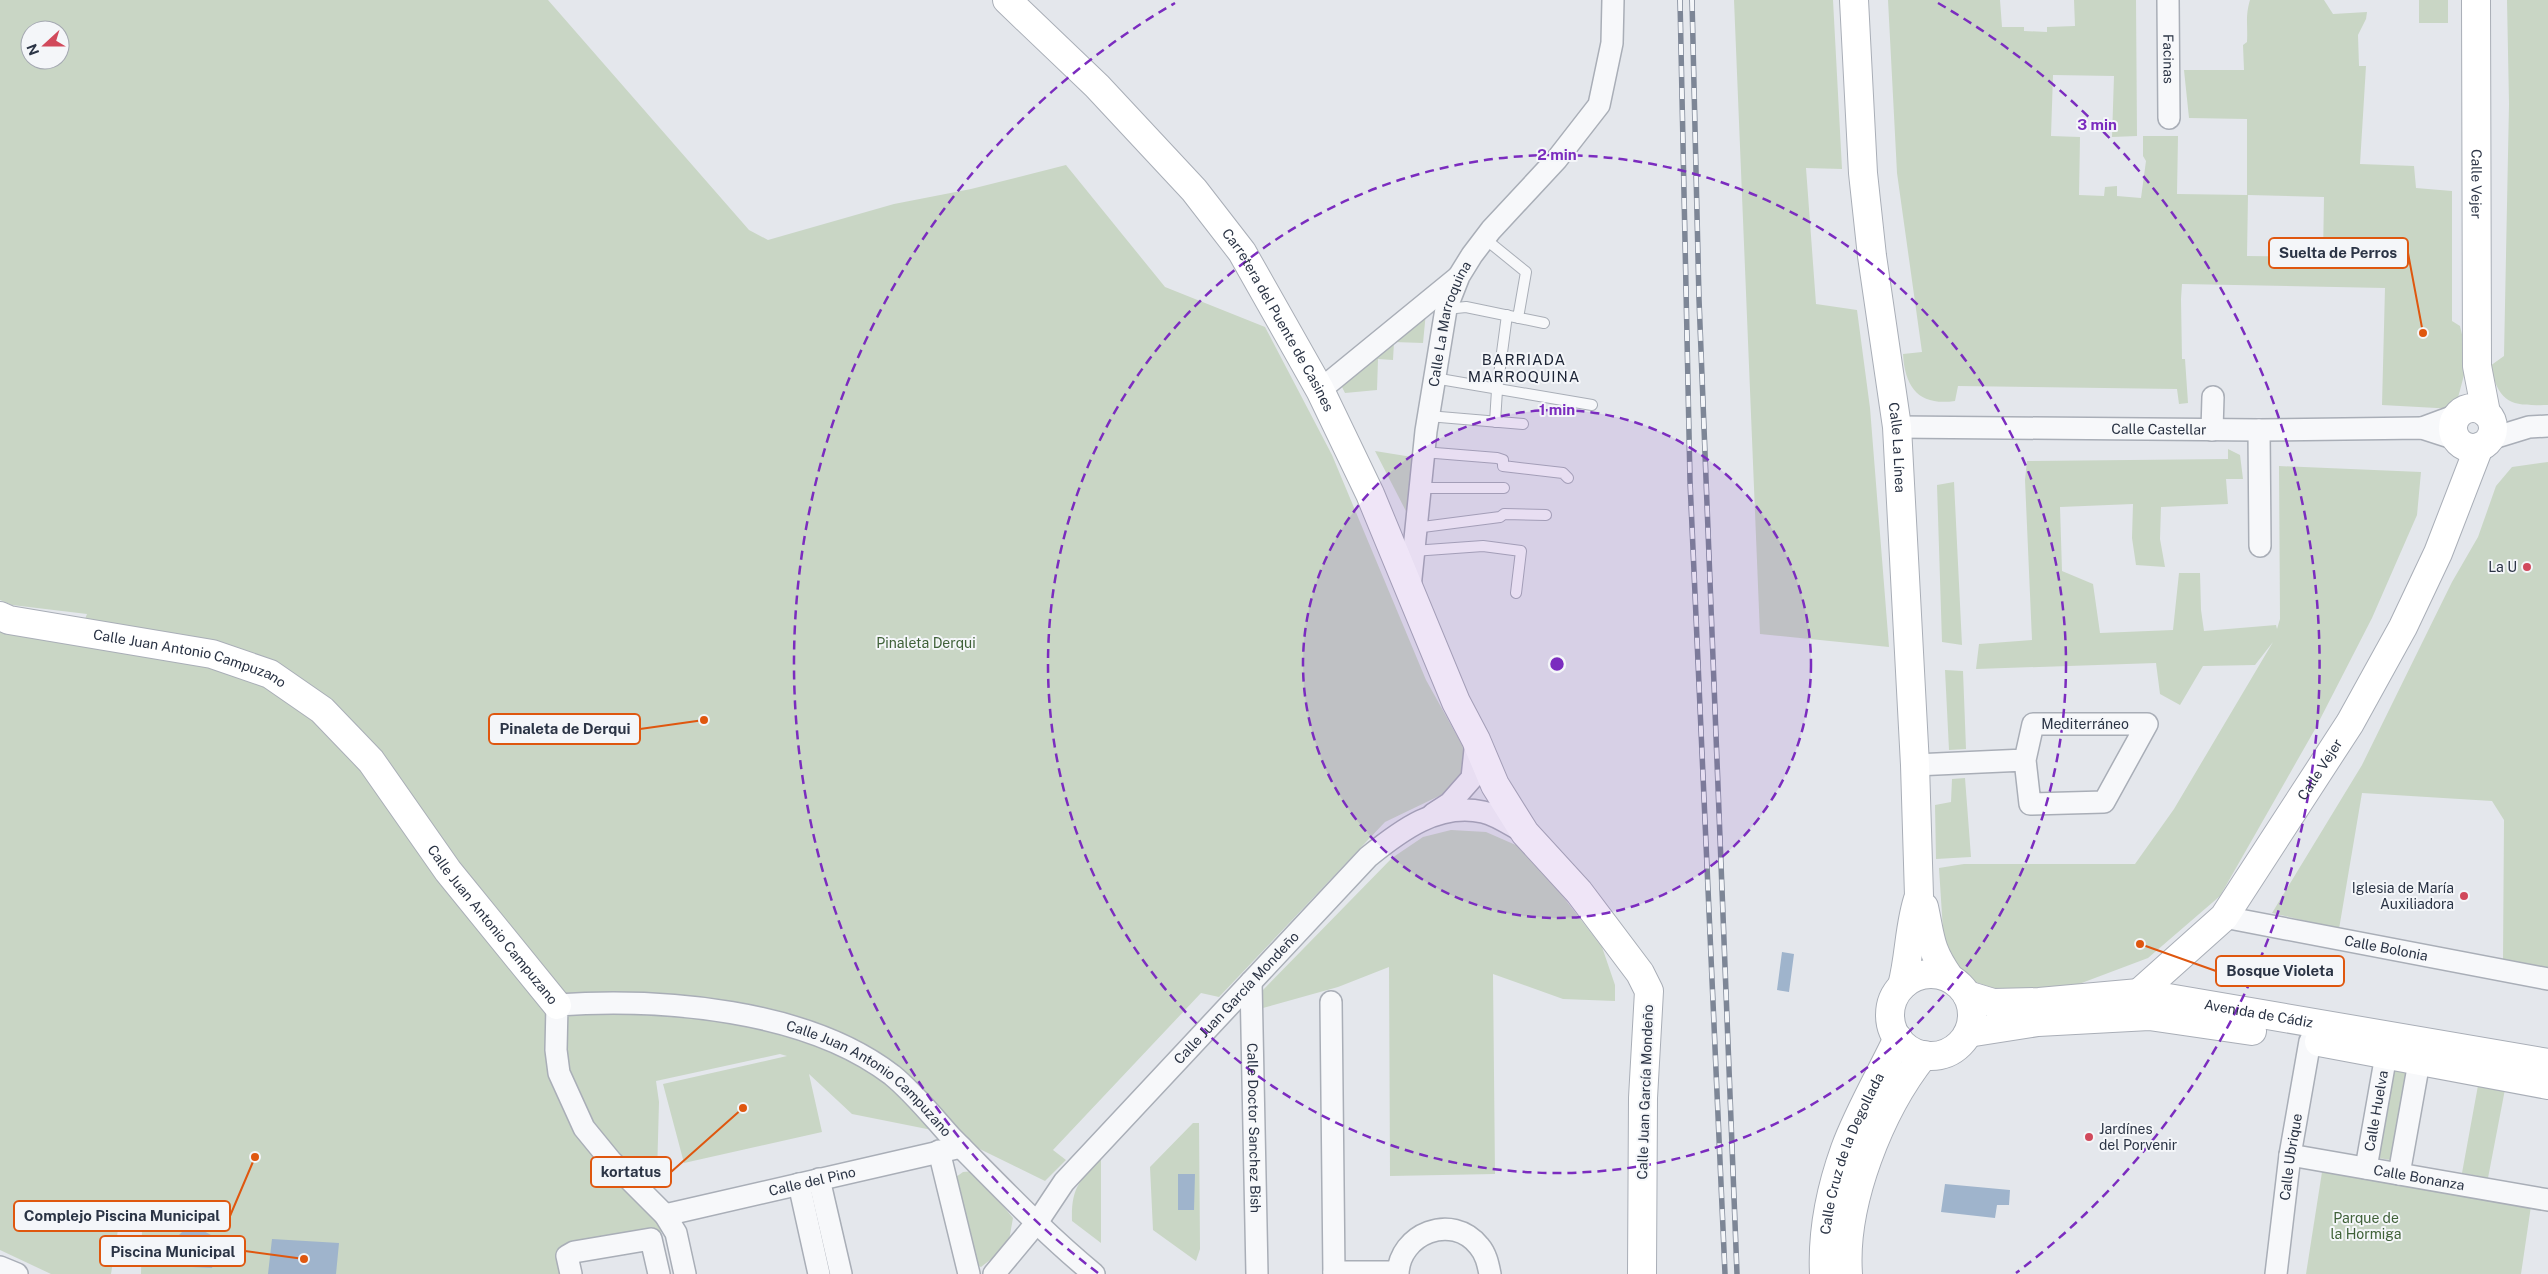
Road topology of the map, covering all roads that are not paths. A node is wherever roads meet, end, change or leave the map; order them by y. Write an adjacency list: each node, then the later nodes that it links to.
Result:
1 (1007, 0): 13 (street, Carretera del Puente de Casines)
2 (1613, 0): 7 (street, Calle La Marroquina)
3 (1854, 0): 20 (street, Calle La Línea)
4 (2168, 0): 6 (street, Facinas)
5 (2476, 0): 22 (street, Calle Vejer)
6 (2169, 118)
7 (1484, 238): 8 (street, Calle La Marroquina); 10 (lane)
8 (1459, 276): 9 (street, Calle La Marroquina); 13 (street)
9 (1446, 310): 10 (lane); 12 (street, Calle La Marroquina)
10 (1513, 316): 11 (lane); 14 (lane)
11 (1544, 323)
12 (1434, 378): 14 (lane); 17 (street, Calle La Marroquina)
13 (1320, 390): 33 (street, Carretera del Puente de Casines)
14 (1497, 390): 16 (lane); 18 (lane)
15 (2213, 396): 23 (street)
16 (1592, 405)
17 (1428, 416): 18 (lane); 25 (street, Calle La Marroquina)
18 (1495, 422): 19 (lane)
19 (1523, 424)
20 (1897, 427): 23 (street, Calle Castellar); 39 (street, Calle La Línea)
21 (2538, 427): 22 (street, Calle Castellar)
22 (2473, 428): 24 (street, Calle Castellar); 46 (street, Calle Vejer)
23 (2212, 430): 24 (street, Calle Castellar)
24 (2259, 430): 31 (street)
25 (1424, 452): 26 (lane); 27 (street, Calle La Marroquina)
26 (1568, 478)
27 (1420, 488): 28 (lane); 30 (street, Calle La Marroquina)
28 (1504, 488)
29 (1546, 515): 30 (lane)
30 (1415, 528): 32 (street, Calle La Marroquina)
31 (2260, 546)
32 (1413, 551): 33 (street, Calle La Marroquina); 34 (lane)
33 (1409, 592): 36 (street, Carretera del Puente de Casines)
34 (1516, 593)
35 (0, 616): 52 (street, Calle Juan Antonio Campuzano)
36 (1456, 702): 37 (street, Calle Juan García Mondeño)
37 (1476, 740): 40 (street, Calle Juan García Mondeño); 41 (street)
38 (2025, 760): 38 (street, Mediterráneo); 39 (street)
39 (1915, 765): 45 (street, Calle La Línea)
40 (1495, 785): 41 (street); 42 (street); 44 (street, Calle Juan García Mondeño)
41 (1463, 789): 43 (street)
42 (1484, 812): 43 (street, Calle Juan García Mondeño); 44 (street, Calle Juan García Mondeño)
43 (1431, 815): 48 (street, Calle Juan García Mondeño)
44 (1525, 833): 86 (street, Calle Juan García Mondeño)
45 (1919, 896): 49 (street, Calle La Línea); 50 (street, Calle La Línea)
46 (2224, 917): 47 (street, Calle Bolonia); 53 (street, Calle Vejer)
47 (2548, 979)
48 (1251, 982): 70 (street, Calle Juan García Mondeño); 84 (street, Calle Doctor Sanchez Bish)
49 (1902, 986): 50 (street); 55 (street)
50 (1958, 986): 53 (street, Avenida de Cádiz); 54 (street)
51 (1331, 1002): 73 (street)
52 (557, 1005): 62 (street, Calle Juan Antonio Campuzano); 69 (street)
53 (2144, 1005): 54 (street, Avenida de Cádiz); 56 (street, Avenida de Cádiz); 60 (street, Avenida de Cádiz)
54 (1968, 1033): 57 (street)
55 (1898, 1038): 57 (street); 87 (street, Calle Cruz de la Degollada)
56 (2310, 1041): 58 (street, Avenida de Cádiz); 64 (street, Calle Ubrique)
57 (1924, 1055): 88 (street, Calle Cruz de la Degollada)
58 (2386, 1055): 59 (street, Avenida de Cádiz); 65 (street, Calle Huelva)
59 (2419, 1062): 61 (street, Avenida de Cádiz); 66 (street)
60 (2548, 1063)
61 (2548, 1085)
62 (961, 1146): 63 (street, Calle del Pino); 70 (street, Calle Juan Antonio Campuzano)
63 (940, 1152): 67 (street, Calle del Pino); 81 (street)
64 (2290, 1155): 65 (street, Calle Bonanza); 89 (street, Calle Ubrique)
65 (2366, 1168): 66 (street, Calle Bonanza)
66 (2399, 1174): 68 (street, Calle Bonanza)
67 (809, 1181): 69 (street, Calle del Pino); 79 (street); 80 (street)
68 (2548, 1200)
69 (665, 1215): 78 (street)
70 (1038, 1221): 72 (street, Calle Juan Antonio Campuzano); 82 (street, Calle Juan García Mondeño)
71 (0, 1266): 75 (street)
72 (1079, 1267): 83 (street, Calle Juan Antonio Campuzano)
73 (1334, 1273): 74 (street)
74 (1398, 1273): 85 (street)
75 (17, 1274)
76 (571, 1274): 77 (street)
77 (659, 1274)
78 (685, 1274)
79 (819, 1274)
80 (841, 1274)
81 (969, 1274)
82 (994, 1274)
83 (1094, 1274)
84 (1257, 1274)
85 (1490, 1274)
86 (1642, 1274)
87 (1824, 1274)
88 (1848, 1274)
89 (2276, 1274)

